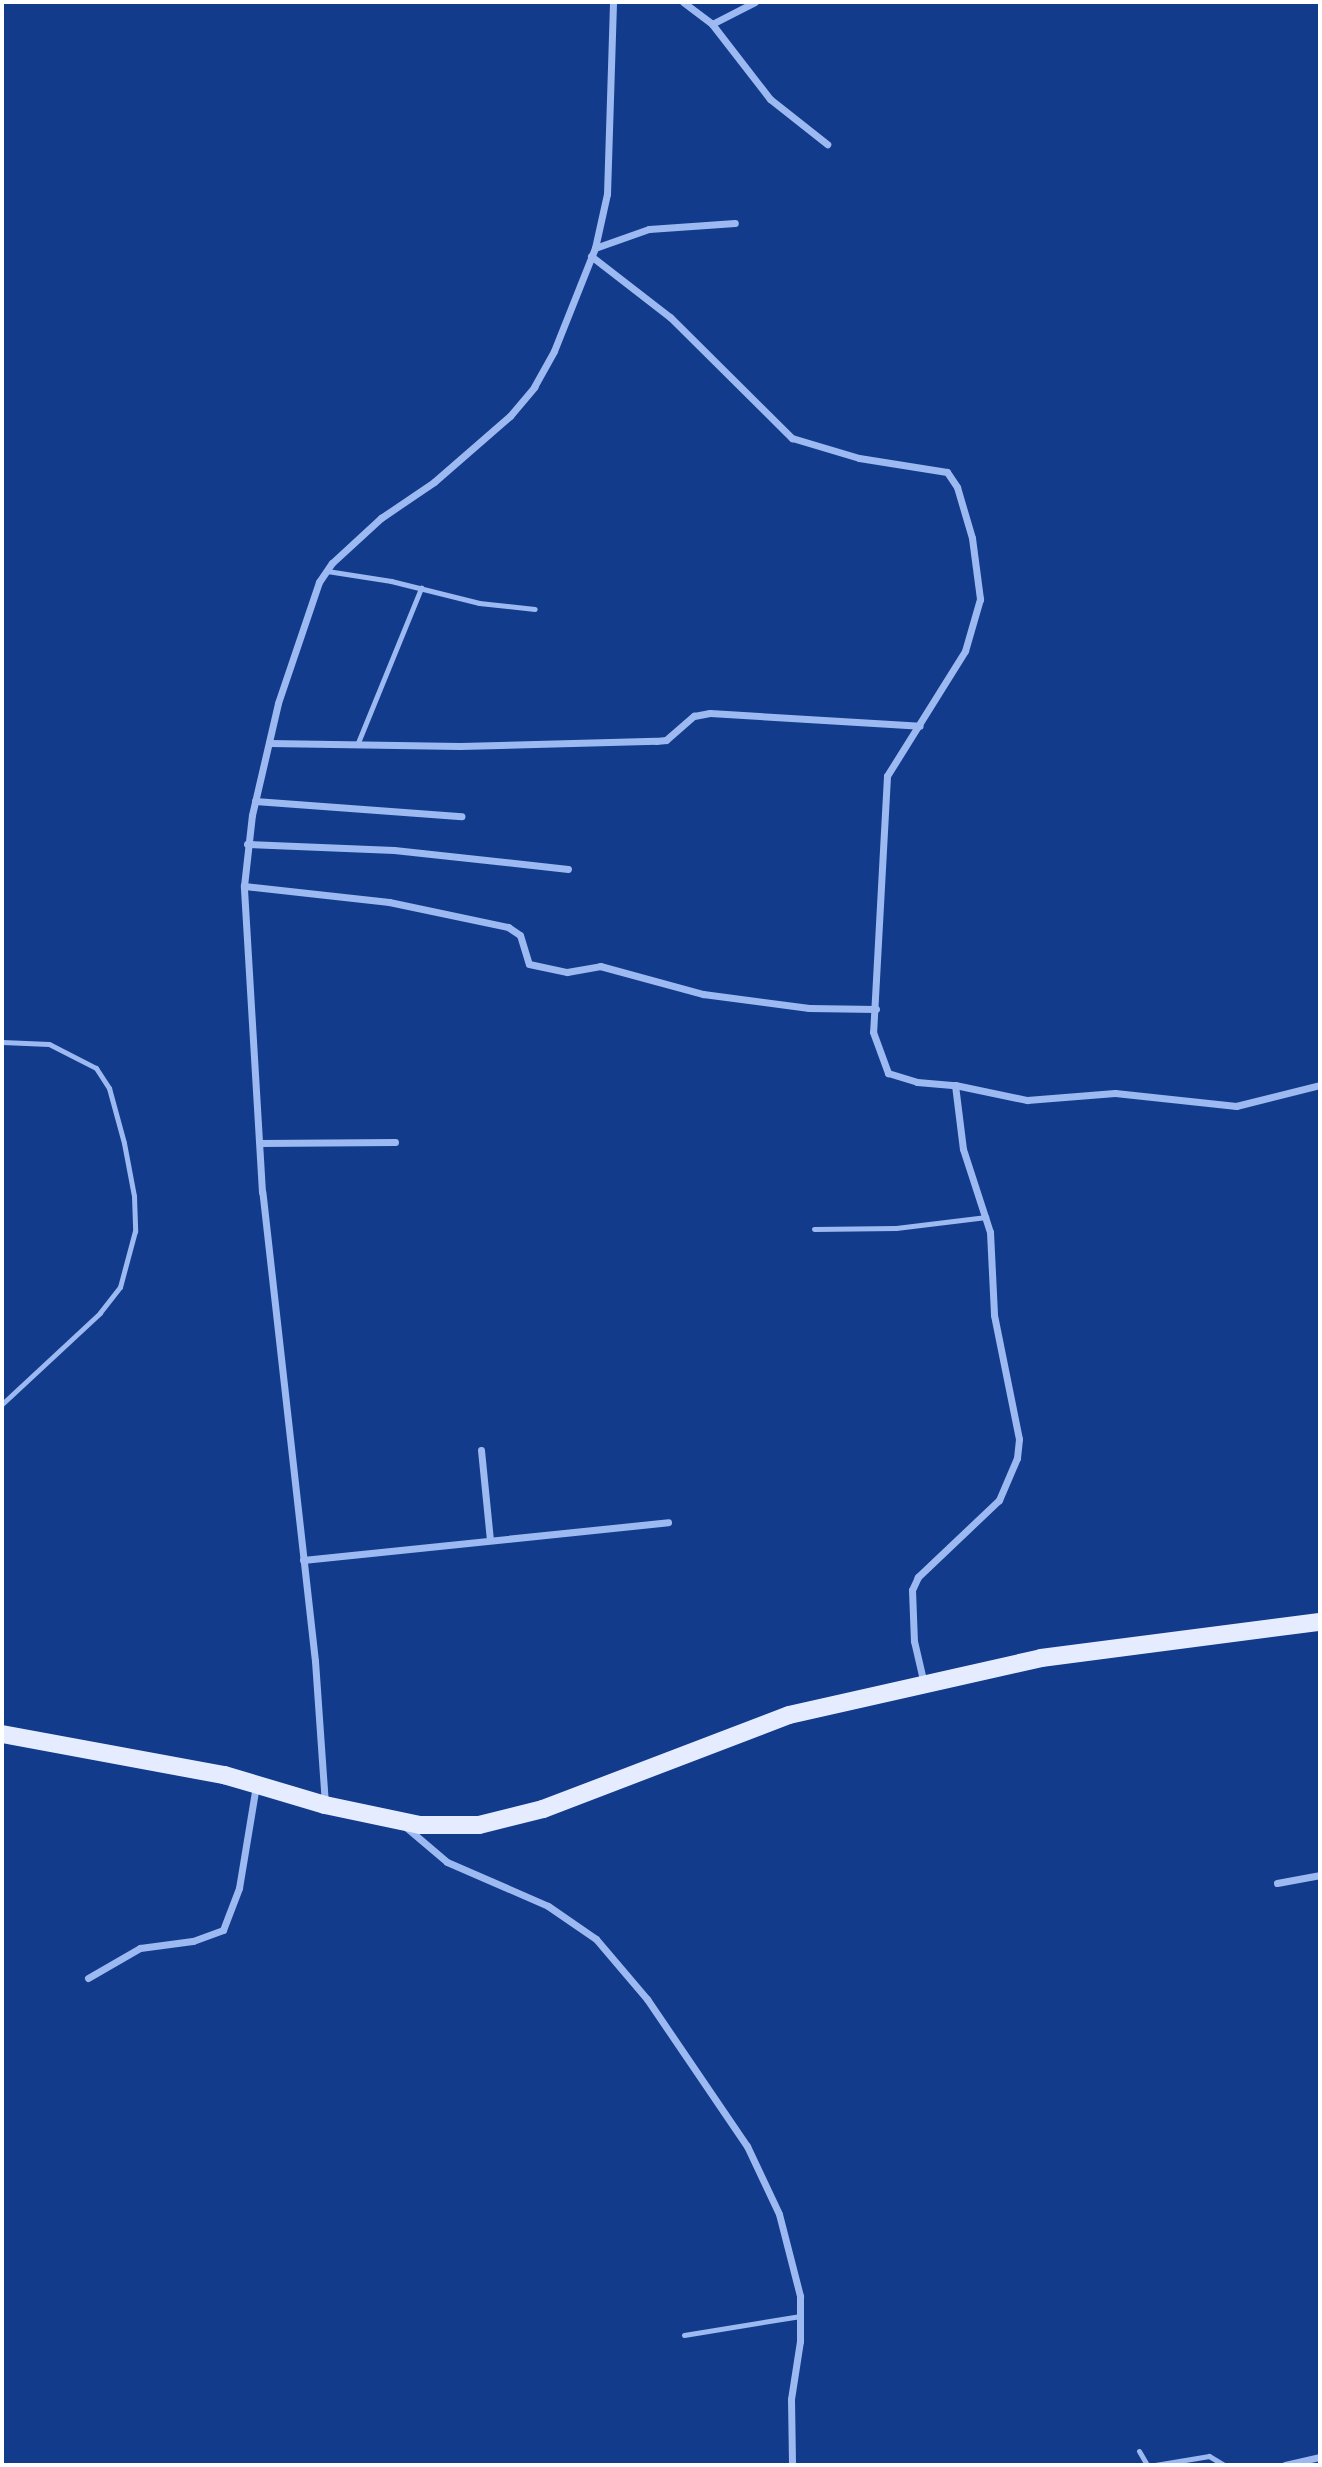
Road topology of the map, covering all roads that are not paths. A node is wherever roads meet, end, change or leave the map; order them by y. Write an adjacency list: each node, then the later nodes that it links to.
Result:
1 (613, 2): 7 (street)
2 (683, 2): 4 (street)
3 (755, 2): 4 (street)
4 (712, 24): 5 (street)
5 (827, 144)
6 (735, 223): 7 (street)
7 (595, 248): 8 (street)
8 (591, 256): 9 (street); 12 (street)
9 (327, 571): 10 (lane); 13 (street)
10 (421, 588): 11 (lane); 14 (lane)
11 (535, 609)
12 (920, 726): 14 (street); 20 (street)
13 (269, 743): 14 (street); 15 (street)
14 (357, 745)
15 (255, 800): 16 (street); 17 (street)
16 (461, 816)
17 (247, 844): 18 (street); 19 (street)
18 (568, 869)
19 (244, 886): 20 (street); 25 (street)
20 (876, 1009): 23 (street)
21 (2, 1042): 28 (lane)
22 (1320, 1084): 23 (street)
23 (955, 1085): 26 (street)
24 (395, 1142): 25 (street)
25 (260, 1143): 32 (street)
26 (987, 1217): 27 (lane); 34 (street)
27 (814, 1229)
28 (2, 1404)
29 (481, 1450): 31 (street)
30 (668, 1522): 31 (street)
31 (490, 1540): 32 (street)
32 (303, 1560): 37 (street)
33 (1320, 1622): 34 (main road)
34 (924, 1684): 38 (main road)
35 (2, 1734): 36 (main road)
36 (256, 1784): 37 (main road); 41 (street)
37 (325, 1805): 38 (main road)
38 (401, 1821): 42 (street)
39 (1320, 1875): 40 (street)
40 (1277, 1883)
41 (88, 1978)
42 (800, 2316): 43 (lane); 46 (street)
43 (684, 2335)
44 (1139, 2451): 47 (lane)
45 (1320, 2457): 50 (street)
46 (792, 2465)
47 (1147, 2465)
48 (1155, 2465): 49 (lane)
49 (1224, 2465)
50 (1285, 2465)

